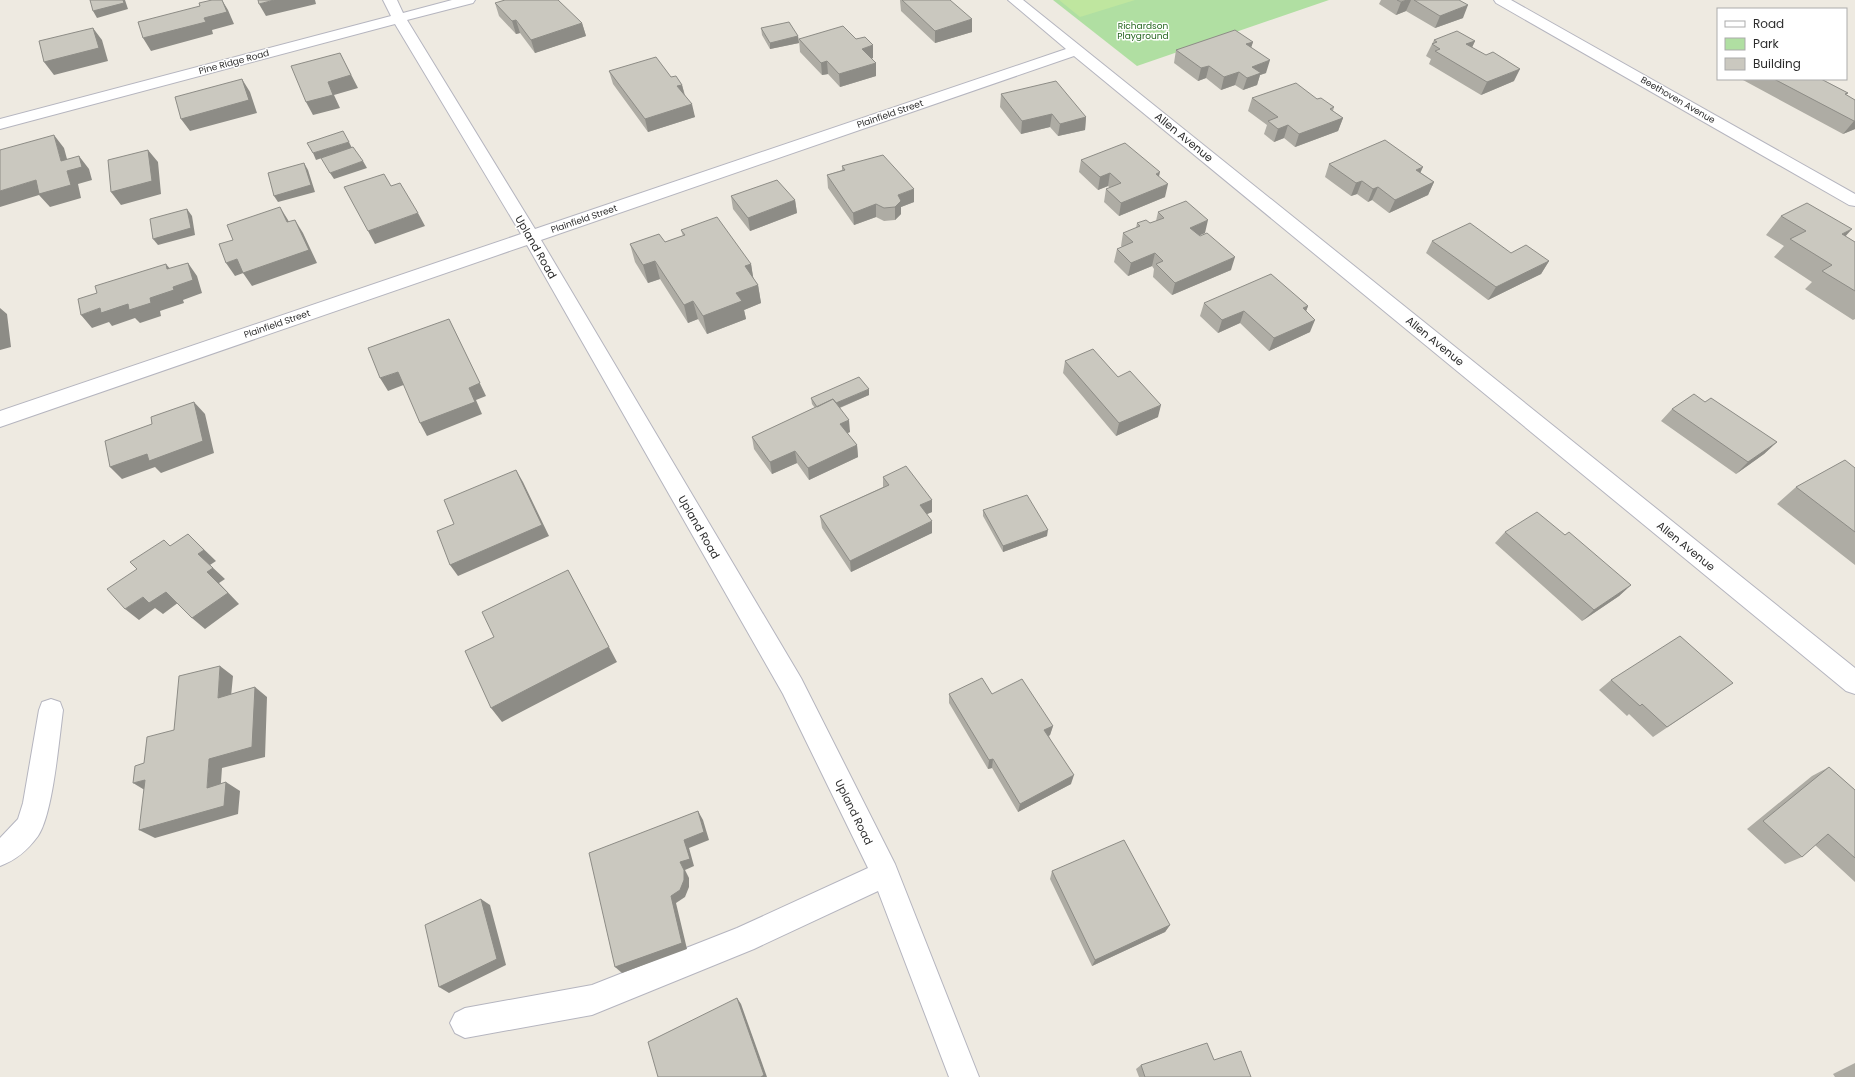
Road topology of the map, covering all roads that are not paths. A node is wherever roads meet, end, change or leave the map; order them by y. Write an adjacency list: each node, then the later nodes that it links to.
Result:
1 (468, 0): 4 (street, Pine Ridge Road)
2 (1015, 0): 5 (street, Allen Avenue)
3 (1501, 0): 7 (street, Beethoven Avenue)
4 (395, 9): 6 (street, Pine Ridge Road); 8 (street, Upland Road)
5 (1076, 50): 8 (street, Plainfield Street); 10 (street, Allen Avenue)
6 (0, 124)
7 (1855, 201)
8 (531, 237): 9 (street, Plainfield Street); 13 (street, Upland Road)
9 (0, 419)
10 (1855, 683)
11 (51, 710): 12 (street)
12 (0, 853)
13 (885, 874): 14 (street); 15 (street, Upland Road)
14 (465, 1023)
15 (964, 1077)

